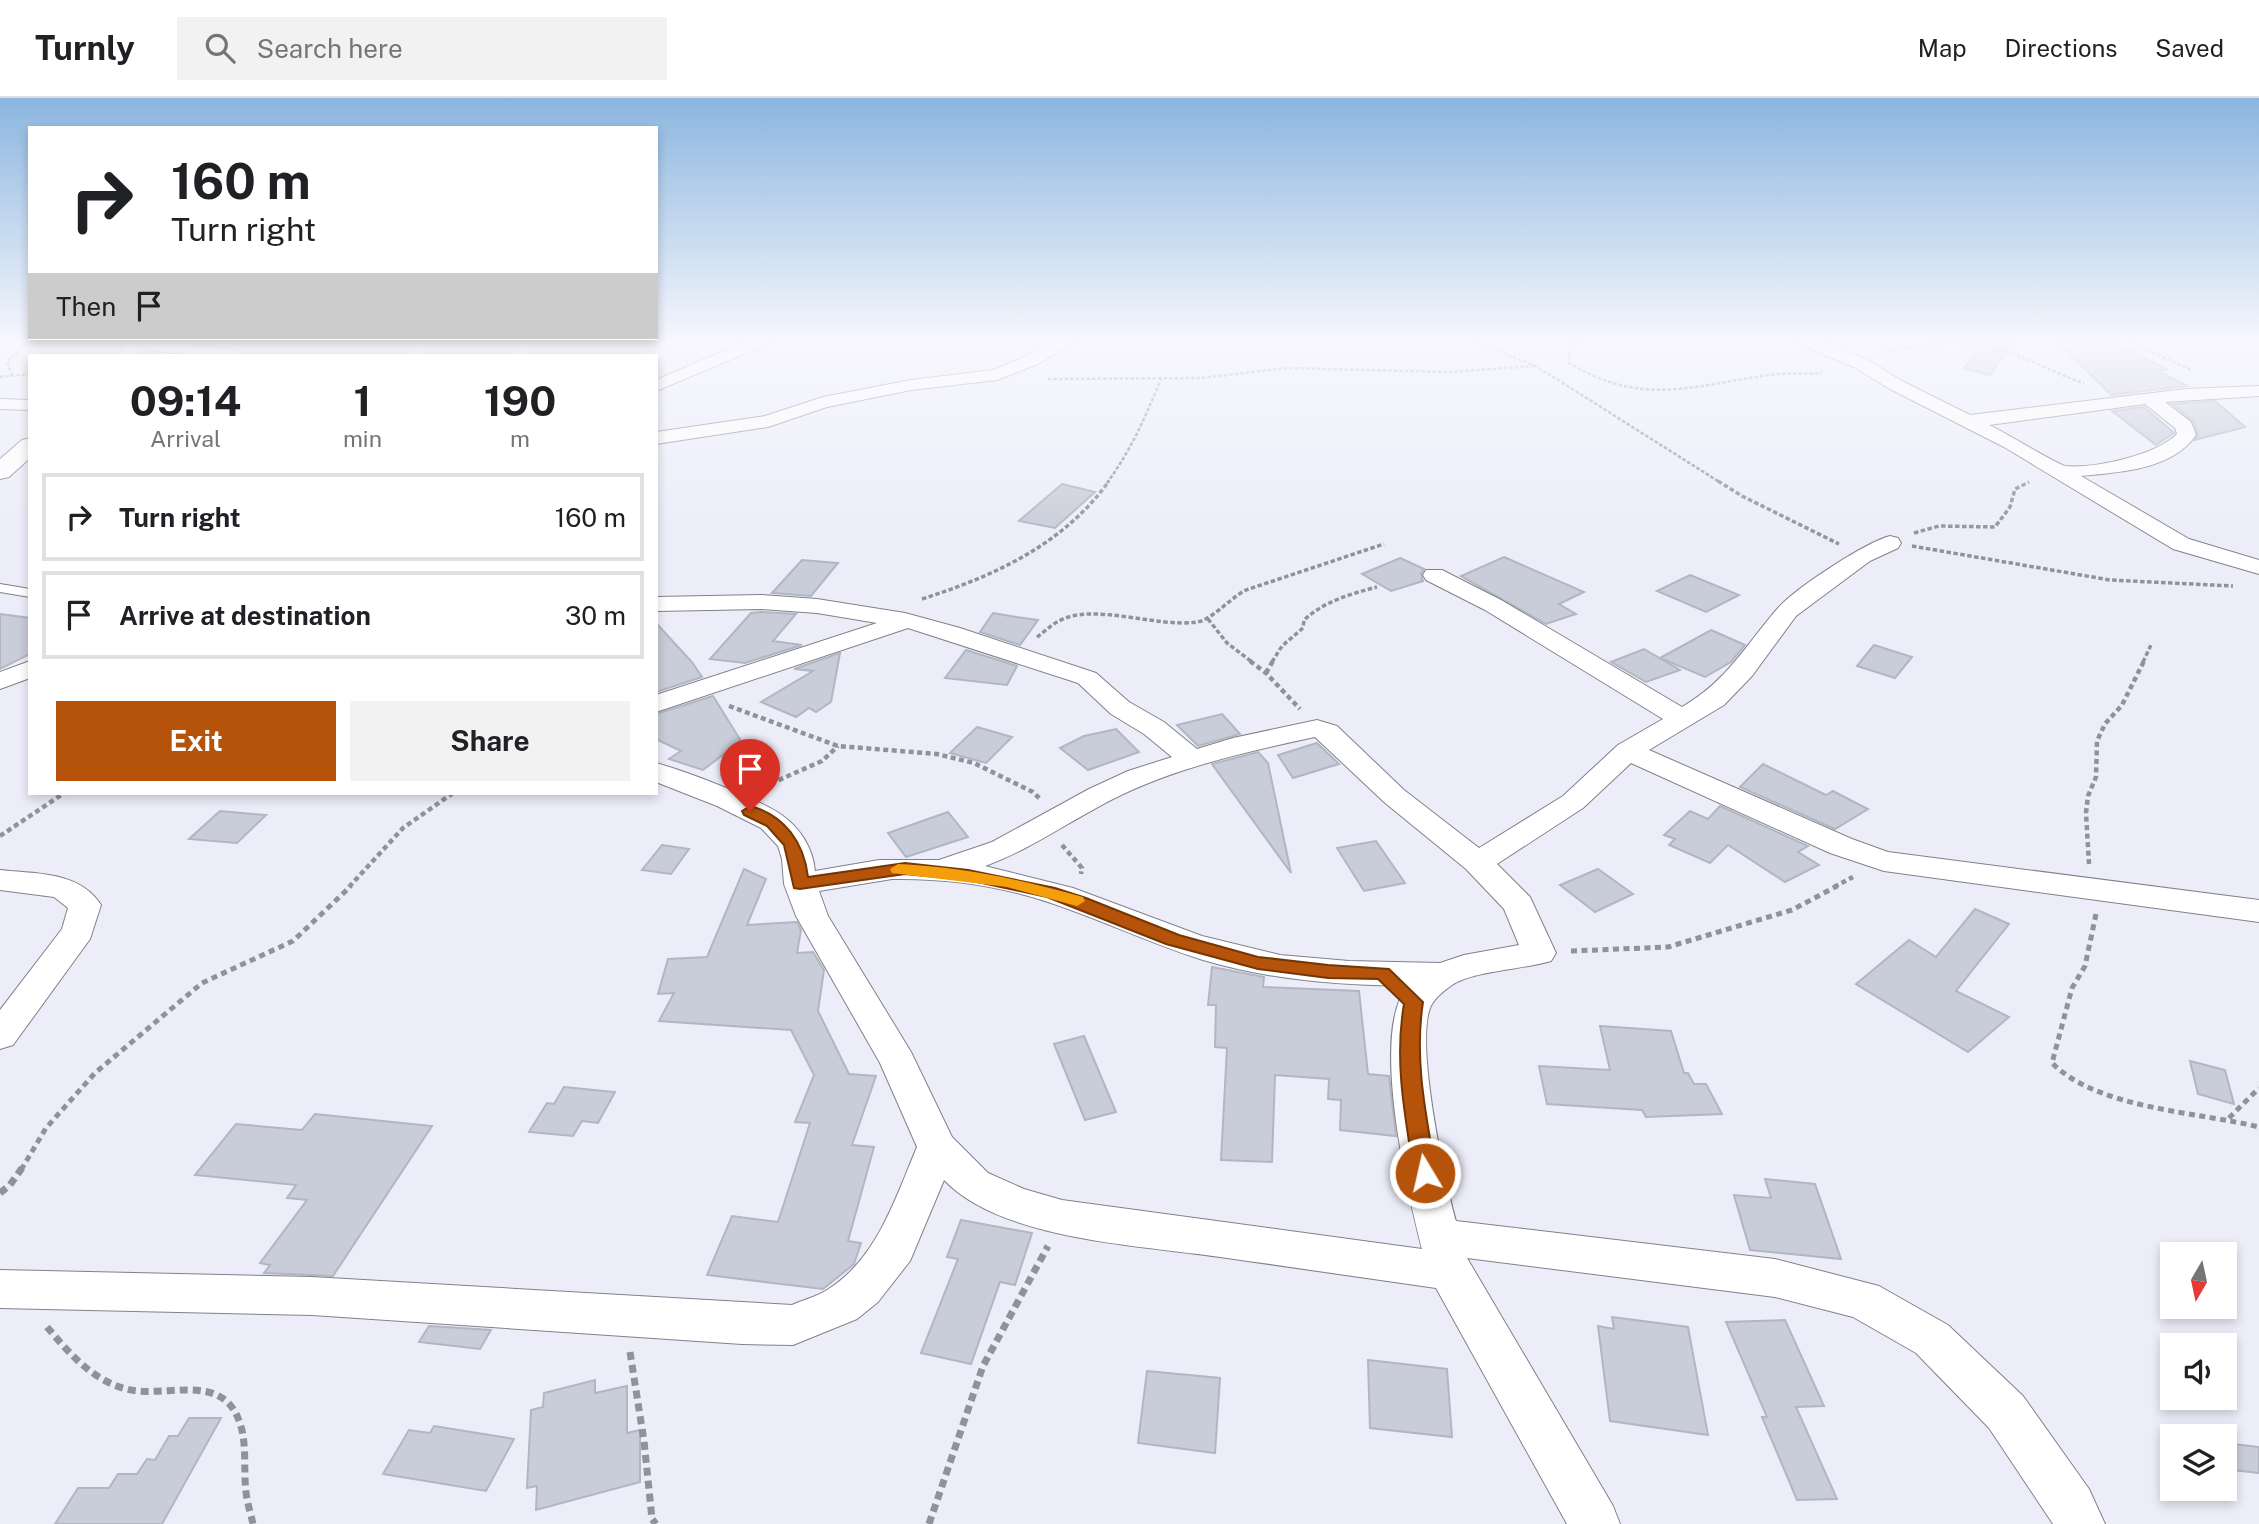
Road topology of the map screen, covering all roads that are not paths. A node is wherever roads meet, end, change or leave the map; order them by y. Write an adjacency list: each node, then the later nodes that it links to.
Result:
1 (813, 406): 6 (street)
2 (1938, 406): 5 (street)
3 (2104, 406): 5 (street)
4 (2158, 406): 9 (street)
5 (1969, 421): 9 (street)
6 (658, 439)
7 (28, 447): 8 (street)
8 (0, 472)
9 (2061, 472): 11 (street)
10 (1890, 542): 20 (street)
11 (2259, 567)
12 (1434, 575): 20 (street)
13 (0, 589): 14 (lane)
14 (28, 593)
15 (658, 604): 16 (street)
16 (905, 621): 19 (street); 22 (street)
17 (28, 670): 18 (street)
18 (0, 681)
19 (658, 703)
20 (1682, 719): 21 (street)
21 (1629, 751): 24 (street); 28 (street)
22 (1192, 759): 24 (street); 25 (street)
23 (658, 773): 27 (street)
24 (1477, 862): 29 (street)
25 (940, 871): 27 (street); 29 (street)
26 (0, 880): 30 (street)
27 (800, 884): 31 (street)
28 (2259, 911)
29 (1428, 989): 32 (street)
30 (0, 1036)
31 (937, 1147): 32 (street); 33 (street)
32 (1444, 1254): 34 (street); 35 (street)
33 (8, 1289)
34 (1595, 1524)
35 (2080, 1524)

